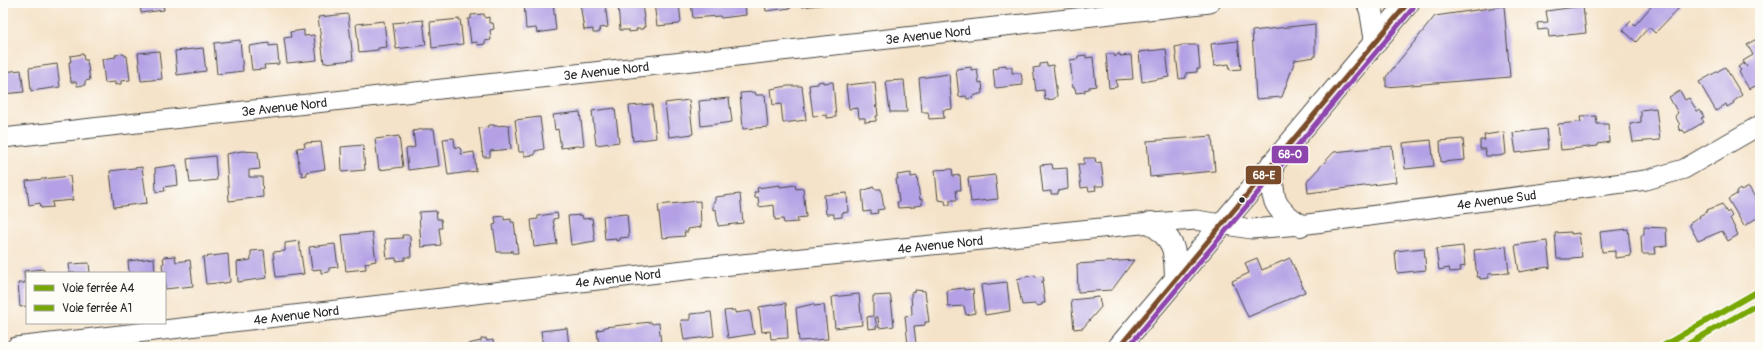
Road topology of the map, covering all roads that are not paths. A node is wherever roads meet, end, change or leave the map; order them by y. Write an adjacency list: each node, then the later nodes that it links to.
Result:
1 (1210, 3): 6 (street, 3e Avenue Nord)
2 (1368, 3): 4 (main road)
3 (1408, 3): 4 (main road)
4 (1376, 42): 7 (main road)
5 (1760, 125): 10 (street, 4e Avenue Sud)
6 (3, 138)
7 (1272, 164): 9 (main road); 10 (main road)
8 (1151, 223): 9 (street, 4e Avenue Nord); 11 (main road); 12 (street, 4e Avenue Nord)
9 (1221, 224): 10 (street, 4e Avenue Sud); 11 (main road)
10 (1300, 226)
11 (1176, 278): 13 (main road)
12 (16, 347)
13 (1119, 347)

